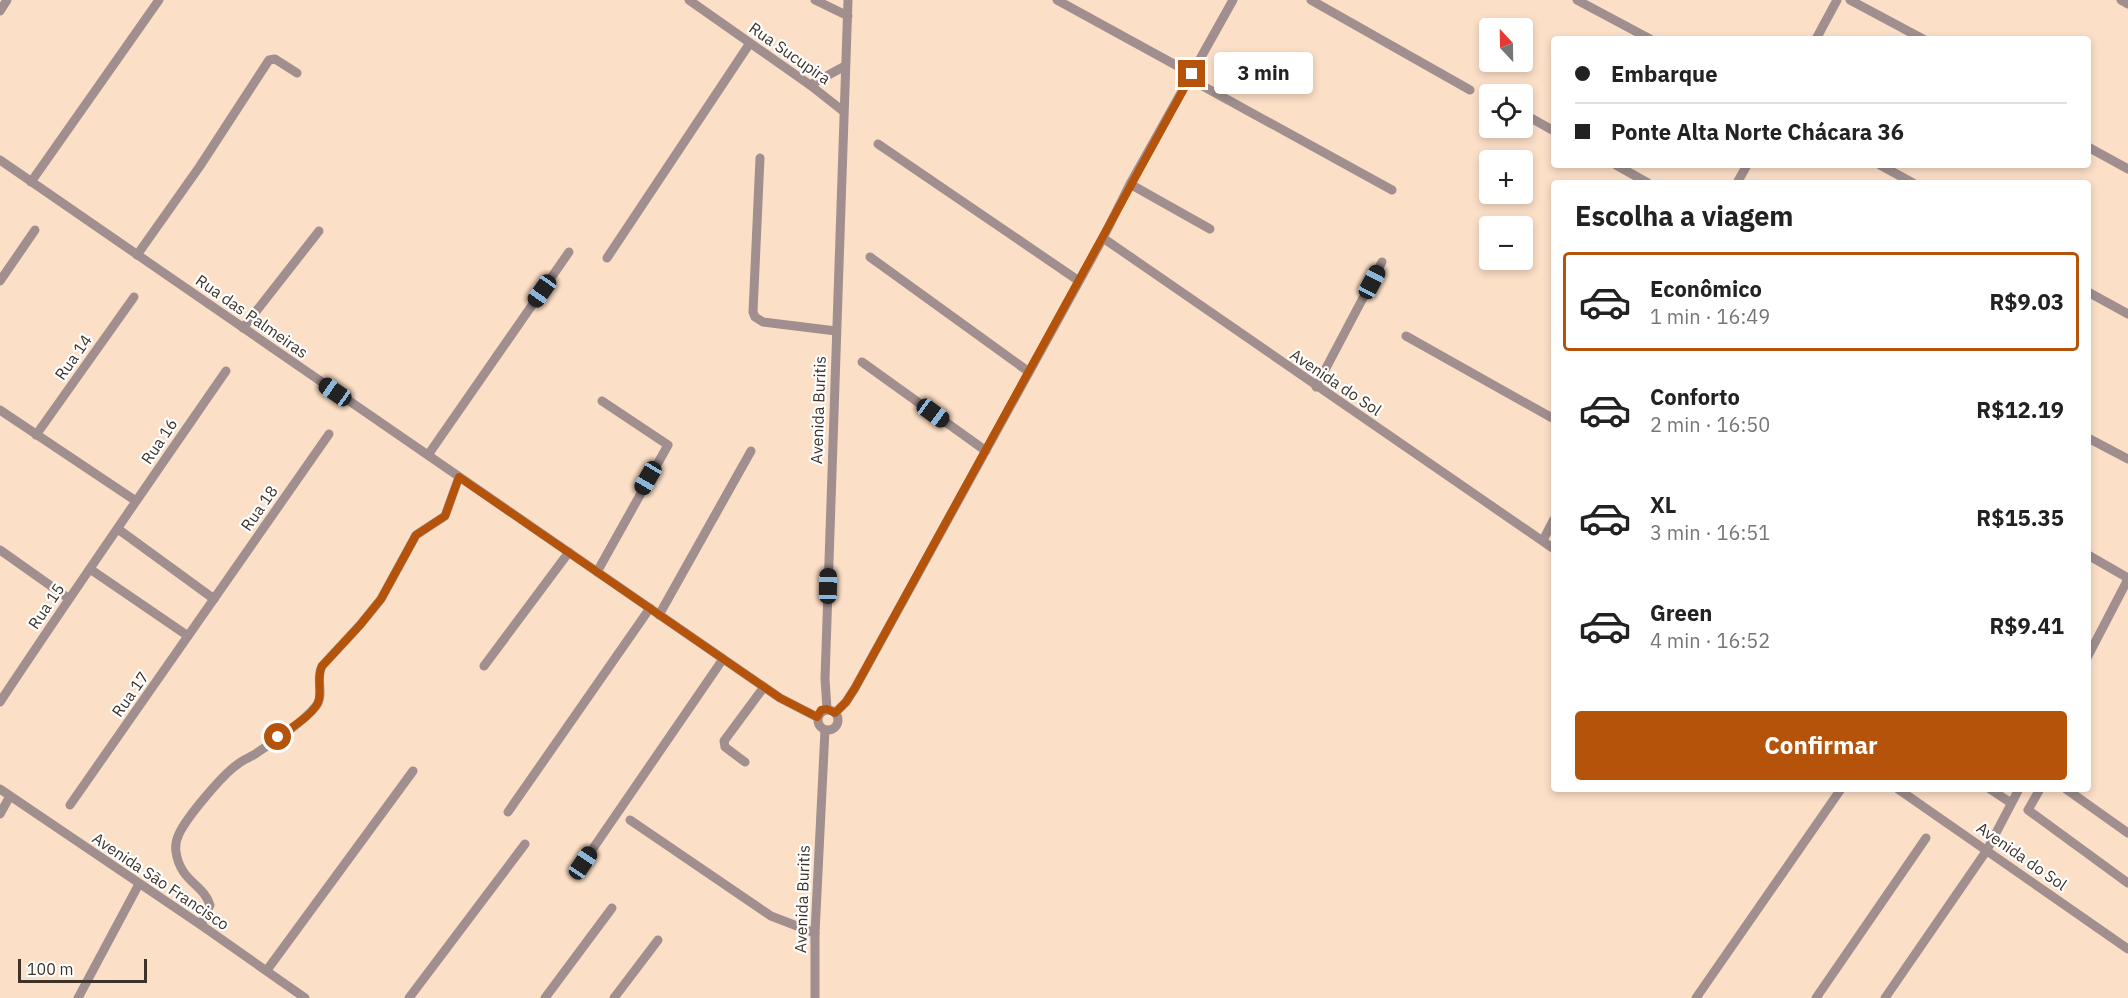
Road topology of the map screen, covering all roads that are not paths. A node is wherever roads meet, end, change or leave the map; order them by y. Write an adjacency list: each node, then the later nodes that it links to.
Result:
1 (7, 0): 14 (street)
2 (159, 0): 37 (street)
3 (689, 0): 19 (street, Rua Sucupira)
4 (815, 0): 15 (street)
5 (848, 0): 15 (street, Avenida Buritis)
6 (1057, 0): 22 (street)
7 (1233, 0): 22 (street)
8 (1311, 0): 24 (street)
9 (1577, 0): 16 (street)
10 (1837, 0): 17 (street)
11 (1850, 0): 18 (street)
12 (2121, 0): 13 (street)
13 (2128, 4)
14 (0, 11)
15 (848, 16): 20 (street, Avenida Buritis)
16 (1644, 36)
17 (1818, 36)
18 (1917, 36)
19 (750, 43): 23 (street, Rua Sucupira); 47 (street)
20 (846, 66): 23 (street); 25 (street, Avenida Buritis)
21 (297, 73): 45 (street)
22 (1191, 76): 38 (street); 39 (street)
23 (810, 85): 25 (street, Rua Sucupira)
24 (1470, 90)
25 (843, 111): 55 (street, Avenida Buritis)
26 (1533, 120): 27 (street)
27 (1551, 129)
28 (878, 144): 50 (street)
29 (2091, 149): 34 (street)
30 (760, 158): 55 (street)
31 (0, 160): 37 (street, Rua das Palmeiras)
32 (1621, 168): 35 (street)
33 (1886, 168): 36 (street)
34 (2128, 169)
35 (1643, 180)
36 (1908, 180)
37 (31, 182): 45 (street, Rua das Palmeiras)
38 (1130, 184): 40 (street); 43 (street)
39 (1392, 190)
40 (1210, 229)
41 (35, 230): 49 (street)
42 (319, 231): 54 (street)
43 (1103, 238): 50 (street); 60 (street, Avenida do Sol)
44 (569, 252): 69 (street)
45 (137, 255): 54 (street, Rua das Palmeiras)
46 (870, 257): 59 (street)
47 (607, 258)
48 (1382, 262): 60 (street)
49 (0, 281)
50 (1079, 282): 59 (street)
51 (2091, 294): 53 (street)
52 (134, 297): 65 (street, Rua 14)
53 (2128, 314)
54 (243, 328): 69 (street, Rua das Palmeiras)
55 (836, 331): 93 (street, Avenida Buritis)
56 (1406, 336): 63 (street)
57 (862, 362): 68 (street)
58 (226, 371): 72 (street, Rua 16)
59 (1029, 372): 68 (street)
60 (1316, 387): 75 (street, Avenida do Sol)
61 (602, 401): 81 (street)
62 (0, 410): 65 (street)
63 (1551, 416)
64 (329, 434): 84 (street, Rua 18)
65 (36, 435): 72 (street)
66 (2091, 440): 70 (street)
67 (751, 451): 86 (street)
68 (986, 451): 93 (street)
69 (428, 455): 71 (street, Rua das Palmeiras)
70 (2128, 459)
71 (459, 477): 78 (street, Rua das Palmeiras); 119 (street)
72 (136, 501): 74 (street, Rua 16)
73 (1551, 524): 75 (street)
74 (118, 529): 80 (street, Rua 15); 84 (street)
75 (1542, 540): 76 (street, Avenida do Sol)
76 (1551, 547)
77 (0, 550): 83 (street)
78 (569, 552): 81 (street, Rua das Palmeiras); 90 (street)
79 (2091, 557): 82 (street)
80 (90, 569): 83 (street, Rua 15); 87 (street)
81 (597, 572): 85 (street, Rua das Palmeiras)
82 (2128, 579): 88 (street)
83 (69, 598): 92 (street, Rua 15)
84 (214, 599): 87 (street, Rua 17)
85 (650, 608): 86 (street, Rua das Palmeiras); 108 (street)
86 (659, 615): 89 (street, Rua das Palmeiras)
87 (188, 636): 107 (street, Rua 17)
88 (2091, 650)
89 (723, 659): 91 (street, Rua das Palmeiras); 115 (street)
90 (484, 666)
91 (764, 687): 94 (street, Rua das Palmeiras); 96 (street)
92 (0, 702)
93 (831, 711): 94 (street); 95 (street)
94 (817, 717): 95 (street)
95 (825, 730): 120 (street, Avenida Buritis)
96 (745, 762)
97 (413, 771): 123 (street)
98 (0, 789): 105 (street, Avenida São Francisco)
99 (1839, 792): 130 (street)
100 (1902, 792): 114 (street, Avenida do Sol)
101 (1994, 792): 106 (street)
102 (2017, 792): 106 (street)
103 (2035, 792): 116 (street)
104 (2070, 792): 111 (street)
105 (10, 796): 109 (street); 117 (street, Avenida São Francisco)
106 (2011, 803): 114 (street)
107 (70, 805)
108 (508, 812)
109 (0, 814)
110 (630, 820): 120 (street)
111 (2128, 833)
112 (1926, 838): 131 (street)
113 (525, 844): 126 (street)
114 (1987, 850): 122 (street, Avenida do Sol); 132 (street)
115 (583, 863)
116 (2128, 883)
117 (139, 884): 119 (street, Avenida São Francisco); 124 (street)
118 (612, 908): 127 (street)
119 (201, 924): 123 (street, Avenida São Francisco)
120 (815, 933): 129 (street, Avenida Buritis)
121 (658, 940): 128 (street)
122 (2128, 949)
123 (267, 970): 125 (street, Avenida São Francisco)
124 (78, 998)
125 (305, 998)
126 (409, 998)
127 (545, 998)
128 (614, 998)
129 (815, 998)
130 (1696, 998)
131 (1816, 998)
132 (1885, 998)

